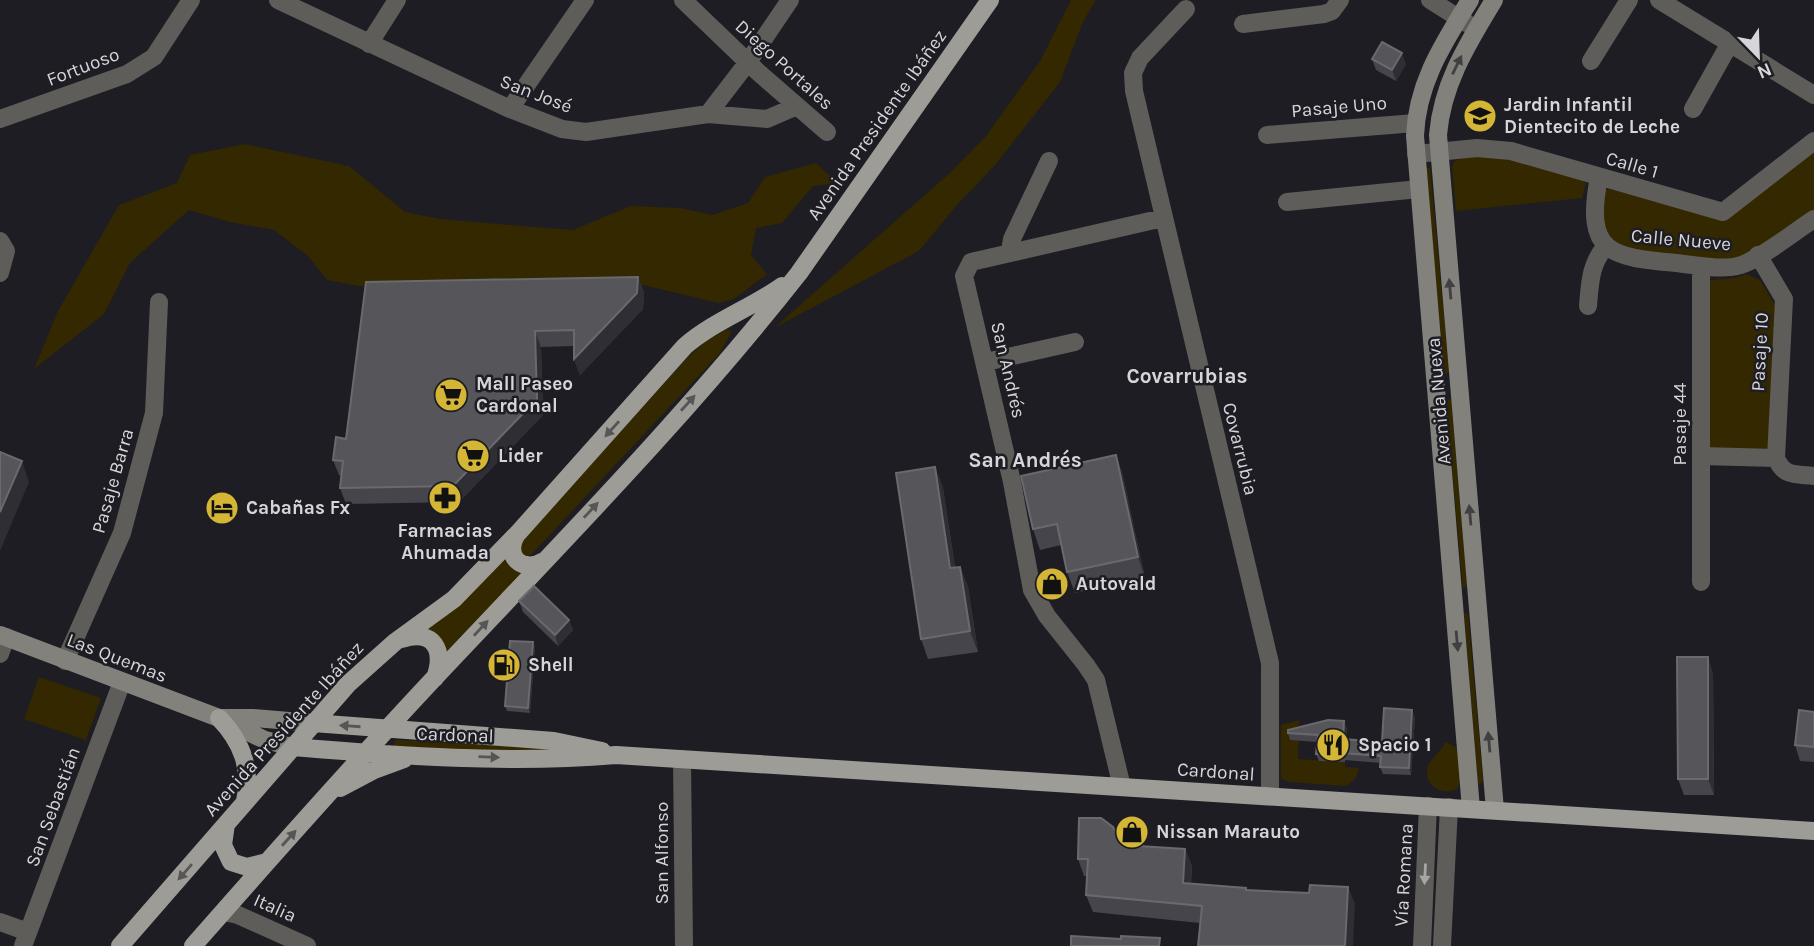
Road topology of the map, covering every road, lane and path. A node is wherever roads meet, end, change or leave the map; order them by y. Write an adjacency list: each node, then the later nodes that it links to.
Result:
1 (191, 0): 27 (street, Fortuoso)
2 (278, 0): 19 (street, San José)
3 (397, 0): 19 (street)
4 (585, 0): 24 (street)
5 (683, 0): 21 (street, Diego Portales)
6 (790, 0): 21 (street)
7 (990, 0): 46 (main road, Avenida Presidente Ibáñez)
8 (1340, 0): 16 (street)
9 (1430, 0): 15 (street)
10 (1470, 0): 15 (street, Avenida Nueva)
11 (1494, 0): 17 (street, Avenida Nueva)
12 (1629, 0): 20 (street)
13 (1659, 0): 18 (street)
14 (1185, 9): 38 (street, Covarrubia)
15 (1459, 18): 17 (street); 28 (street, Avenida Nueva)
16 (1243, 24)
17 (1476, 29): 32 (street, Avenida Nueva, one-way to 17)
18 (1730, 43): 22 (street); 25 (street)
19 (369, 44): 24 (street, San José)
20 (1591, 61)
21 (748, 62): 23 (street, Diego Portales); 26 (street)
22 (1814, 95)
23 (797, 106): 26 (street, San José); 29 (street, Diego Portales)
24 (510, 109): 26 (street, San José)
25 (1693, 109)
26 (708, 114)
27 (0, 119)
28 (1416, 122): 30 (street, Pasaje Uno); 33 (street, Avenida Nueva)
29 (827, 132)
30 (1267, 135)
31 (1814, 141): 35 (street, Calle 1)
32 (1438, 152): 33 (street, Calle 1); 35 (street, Calle 1); 53 (street, Avenida Nueva, one-way to 32)
33 (1416, 154): 36 (street, Avenida Nueva)
34 (1049, 161): 42 (street)
35 (1599, 177): 41 (street, Calle Nueve)
36 (1419, 189): 37 (street); 54 (street, Avenida Nueva)
37 (1287, 202)
38 (1163, 218): 42 (street, San Andrés); 77 (street, Covarrubia)
39 (1814, 219): 43 (street, Calle Nueve)
40 (0, 241): 45 (street)
41 (1606, 246): 44 (street, Calle Nueve); 48 (street)
42 (1010, 251): 52 (street, San Andrés)
43 (1758, 256): 44 (street, Calle Nueve); 56 (street, Pasaje 10)
44 (1701, 266): 55 (street, Pasaje 44)
45 (0, 273)
46 (799, 273): 49 (main road, Avenida Presidente Ibáñez); 51 (main road, Avenida Presidente Ibáñez)
47 (159, 302): 65 (street, Pasaje Barra)
48 (1588, 306)
49 (722, 320): 51 (main road); 58 (main road, Avenida Presidente Ibáñez, one-way to 58)
50 (1075, 342): 52 (street)
51 (734, 353): 59 (main road, Avenida Presidente Ibáñez, one-way to 51)
52 (986, 362): 76 (street, San Andrés)
53 (1458, 385): 54 (street); 61 (street, Avenida Nueva, one-way to 53)
54 (1435, 387): 62 (street, Avenida Nueva)
55 (1701, 456): 56 (street); 60 (street, Pasaje 44)
56 (1776, 458): 57 (street)
57 (1814, 476)
58 (519, 531): 59 (main road); 64 (main road, Avenida Presidente Ibáñez)
59 (544, 560): 66 (main road, Avenida Presidente Ibáñez, one-way to 59)
60 (1701, 582)
61 (1477, 599): 62 (street); 83 (street, Avenida Nueva, one-way to 61)
62 (1454, 601): 82 (street, Avenida Nueva, one-way to 82)
63 (2, 642): 65 (street, Las Quemas)
64 (395, 642): 66 (main road); 69 (main road, Avenida Presidente Ibáñez)
65 (65, 661): 67 (street, Las Quemas)
66 (435, 678): 70 (main road, Avenida Presidente Ibáñez)
67 (122, 682): 68 (street, Las Quemas); 89 (street, San Sebastián)
68 (219, 718): 69 (street, Las Quemas); 71 (street, Las Quemas); 78 (main road)
69 (313, 723): 70 (main road, Cardonal, one-way to 69); 71 (main road, Avenida Presidente Ibáñez)
70 (387, 729): 72 (main road, Avenida Presidente Ibáñez); 74 (main road, Cardonal)
71 (293, 747): 72 (main road, Cardonal); 78 (main road, Avenida Presidente Ibáñez)
72 (364, 753): 73 (main road, Cardonal); 79 (main road, Avenida Presidente Ibáñez)
73 (421, 755): 74 (main road, Cardonal, one-way to 74); 79 (main road)
74 (616, 755): 75 (main road, Cardonal)
75 (682, 759): 76 (main road, Cardonal); 93 (street, San Alfonso)
76 (1122, 787): 77 (main road, Cardonal)
77 (1270, 796): 80 (main road, Cardonal)
78 (245, 801): 84 (main road, Avenida Presidente Ibáñez)
79 (320, 802): 86 (main road, Avenida Presidente Ibáñez, one-way to 79)
80 (1428, 806): 81 (main road, Cardonal); 94 (street, Vía Romana, one-way to 94)
81 (1449, 807): 82 (main road, Cardonal); 95 (street)
82 (1471, 809): 83 (main road, Cardonal)
83 (1495, 810): 85 (main road, Cardonal)
84 (226, 824): 86 (main road); 90 (main road, Avenida Presidente Ibáñez, one-way to 90)
85 (1814, 831)
86 (267, 862): 87 (main road, Avenida Presidente Ibáñez)
87 (223, 912): 91 (main road, Avenida Presidente Ibáñez); 92 (street, Italia)
88 (0, 922): 89 (street)
89 (25, 939)
90 (120, 946)
91 (193, 946)
92 (307, 946)
93 (684, 946)
94 (1422, 946)
95 (1442, 946)

